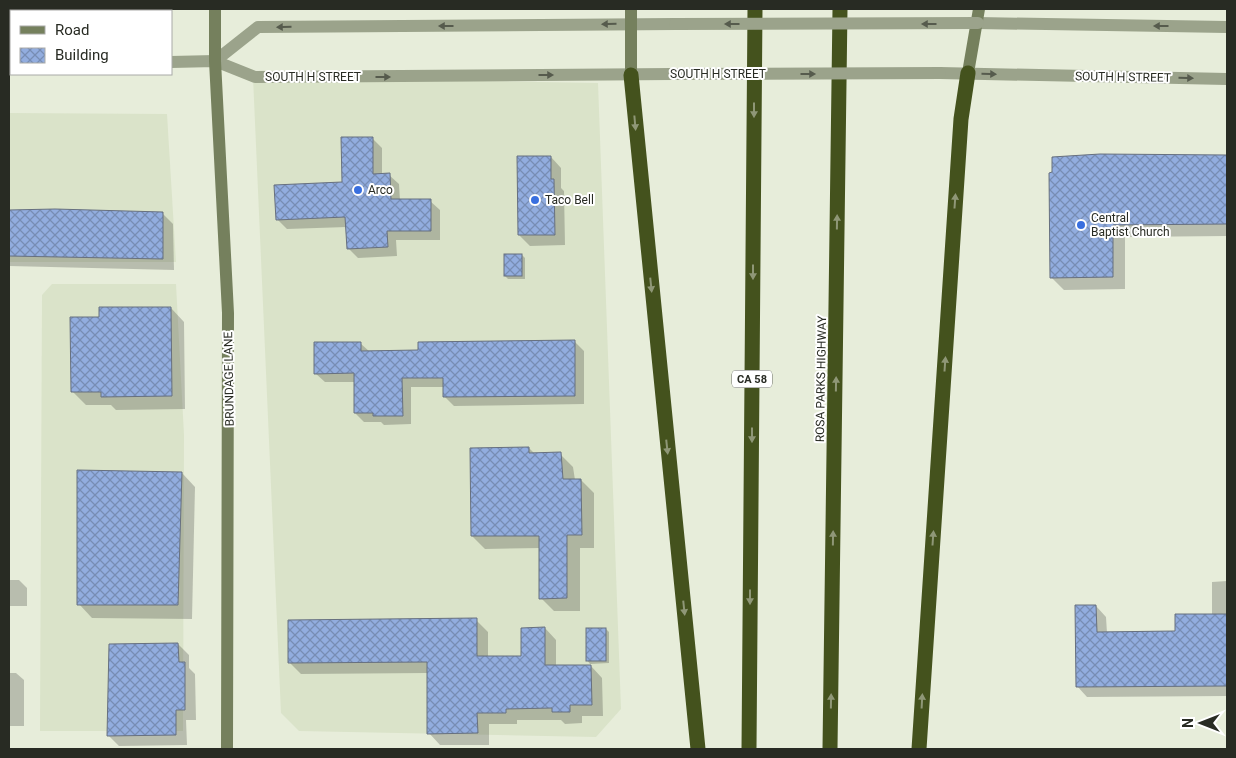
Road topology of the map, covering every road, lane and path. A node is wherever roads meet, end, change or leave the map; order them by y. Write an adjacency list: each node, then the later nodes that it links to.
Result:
1 (215, 9): 9 (main road, BRUNDAGE LANE)
2 (631, 9): 7 (main road)
3 (755, 9): 16 (highway, CA 58, one-way to 16)
4 (840, 9): 17 (highway, ROSA PARKS HIGHWAY, one-way to 4)
5 (979, 9): 6 (main road)
6 (978, 23): 7 (street, one-way to 7, bridge); 8 (street, one-way to 6); 11 (main road)
7 (631, 24): 9 (street, one-way to 9); 12 (main road)
8 (1227, 26)
9 (215, 61): 10 (street); 12 (street, SOUTH H STREET, one-way to 12); 14 (main road, BRUNDAGE LANE)
10 (172, 62)
11 (968, 73): 12 (street, SOUTH H STREET, one-way to 11, bridge); 13 (street, SOUTH H STREET, one-way to 13); 18 (highway, one-way to 11)
12 (631, 75): 15 (highway, one-way to 15)
13 (1227, 79)
14 (227, 749)
15 (698, 749)
16 (749, 749)
17 (830, 749)
18 (919, 749)

